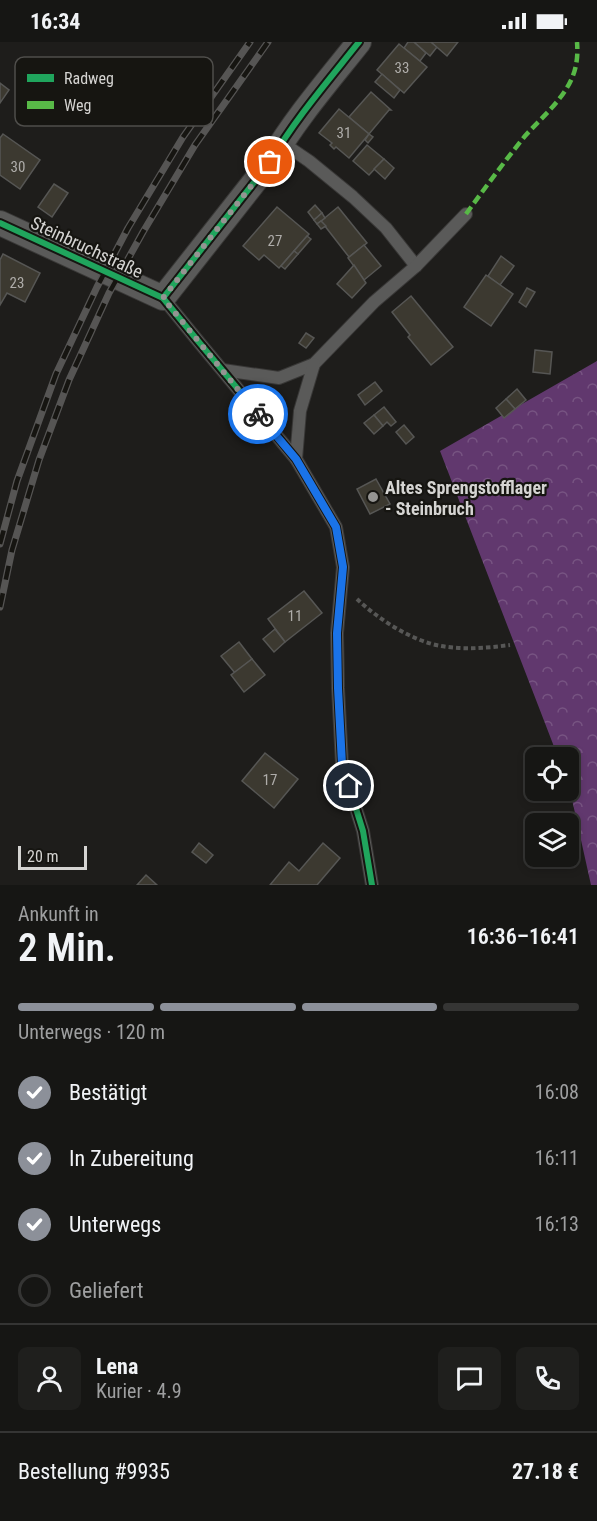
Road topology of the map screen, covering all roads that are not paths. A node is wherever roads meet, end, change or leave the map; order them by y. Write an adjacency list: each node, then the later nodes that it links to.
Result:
1 (359, 42): 2 (street)
2 (281, 142): 5 (lane); 6 (street)
3 (466, 214): 5 (lane)
4 (0, 223): 6 (street, Steinbruchstraße)
5 (416, 266): 7 (lane)
6 (163, 298): 8 (lane)
7 (314, 364): 8 (lane); 9 (lane)
8 (223, 370): 9 (lane)
9 (296, 459): 10 (lane)
10 (372, 885)

